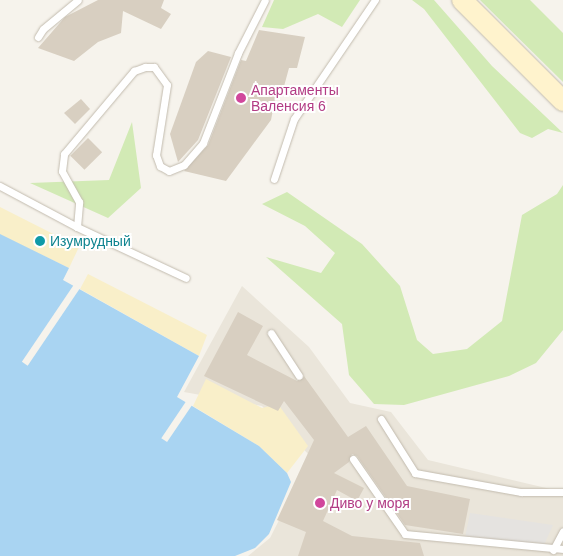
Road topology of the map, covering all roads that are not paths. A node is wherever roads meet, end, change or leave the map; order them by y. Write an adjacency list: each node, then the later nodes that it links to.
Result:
1 (78, 0): 5 (lane)
2 (265, 0): 9 (lane)
3 (375, 0): 7 (lane)
4 (462, 0): 6 (main road)
5 (38, 36)
6 (563, 101)
7 (274, 179)
8 (0, 186): 9 (lane)
9 (77, 227): 10 (lane)
10 (186, 278)
11 (271, 333): 12 (lane)
12 (299, 376)
13 (381, 419): 15 (lane)
14 (353, 459): 18 (lane)
15 (563, 492)
16 (563, 531): 18 (lane)
17 (563, 548): 18 (lane)
18 (553, 550)

